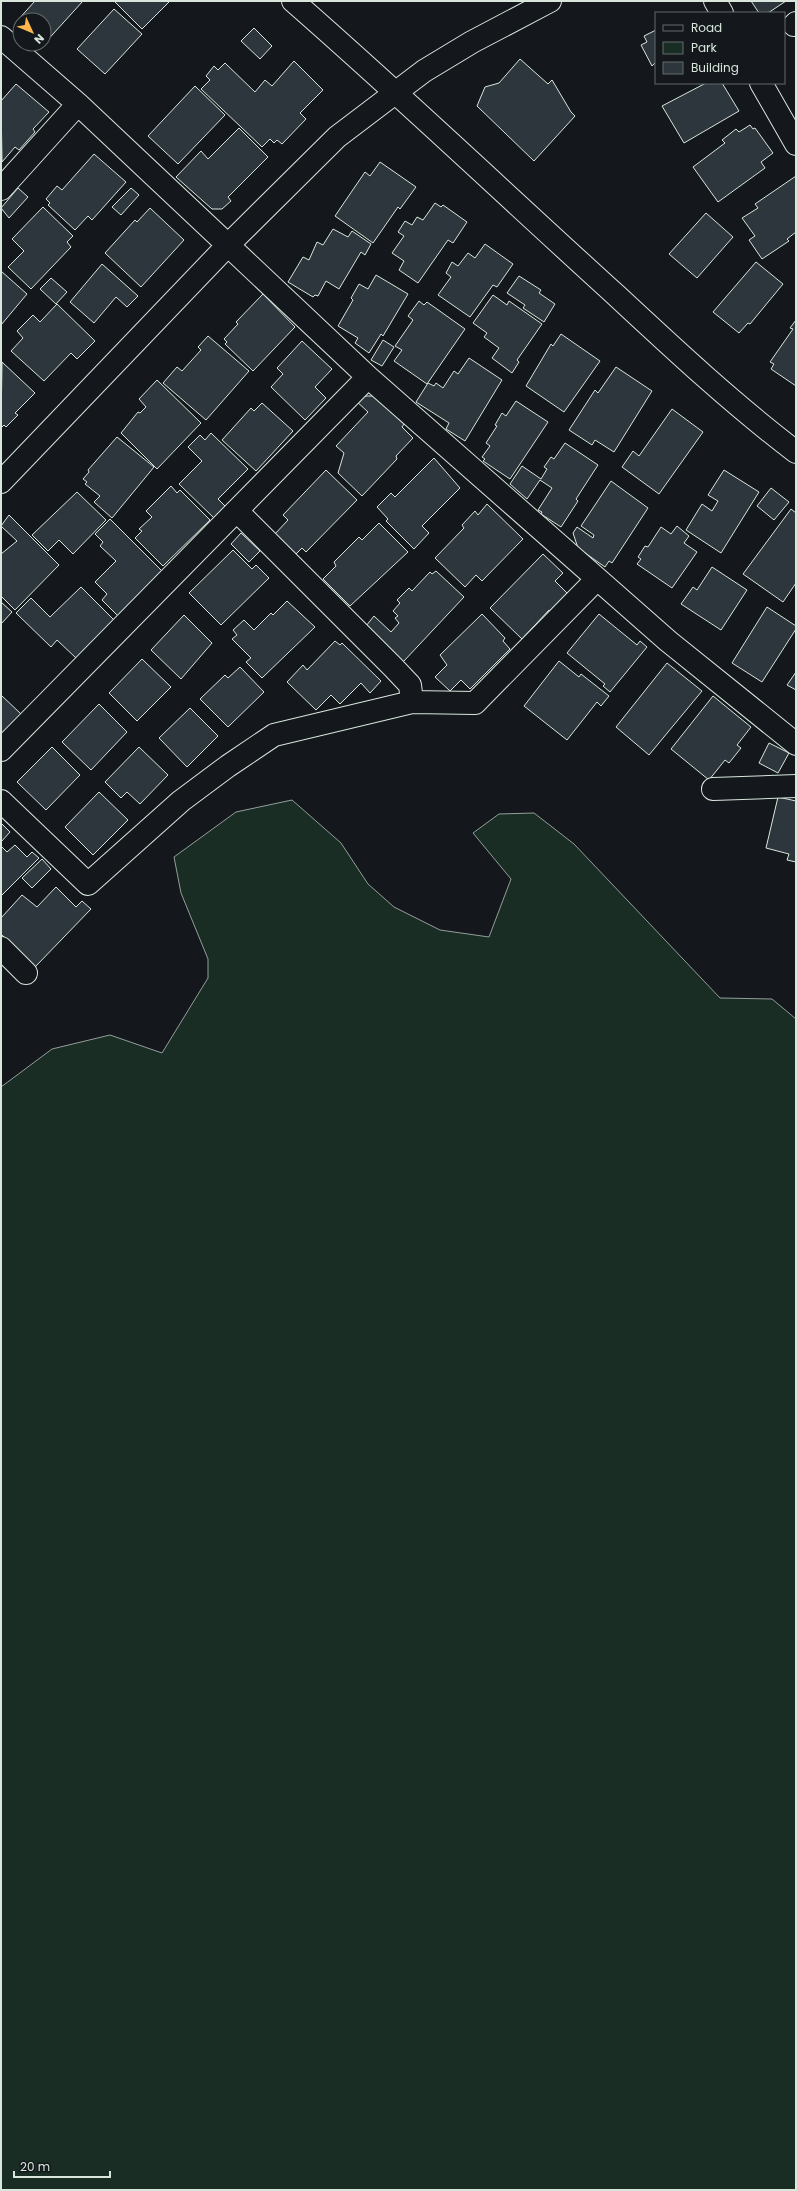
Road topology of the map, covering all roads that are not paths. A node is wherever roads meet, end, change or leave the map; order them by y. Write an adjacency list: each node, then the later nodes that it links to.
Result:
1 (293, 1): 7 (street)
2 (550, 1): 7 (street)
3 (715, 1): 4 (street)
4 (721, 12)
5 (1, 37): 8 (street)
6 (762, 84): 9 (street)
7 (396, 91): 11 (street); 13 (street)
8 (78, 104): 10 (street); 11 (street)
9 (796, 144)
10 (1, 189)
11 (228, 245): 12 (street); 14 (street)
12 (368, 377): 15 (street); 16 (street)
13 (796, 452)
14 (1, 482)
15 (237, 511): 17 (street); 19 (street)
16 (597, 579): 17 (street); 18 (street)
17 (412, 702): 22 (street)
18 (796, 744)
19 (1, 750)
20 (796, 786): 21 (street)
21 (713, 789)
22 (1, 801)
23 (1, 948): 24 (street)
24 (26, 973)

